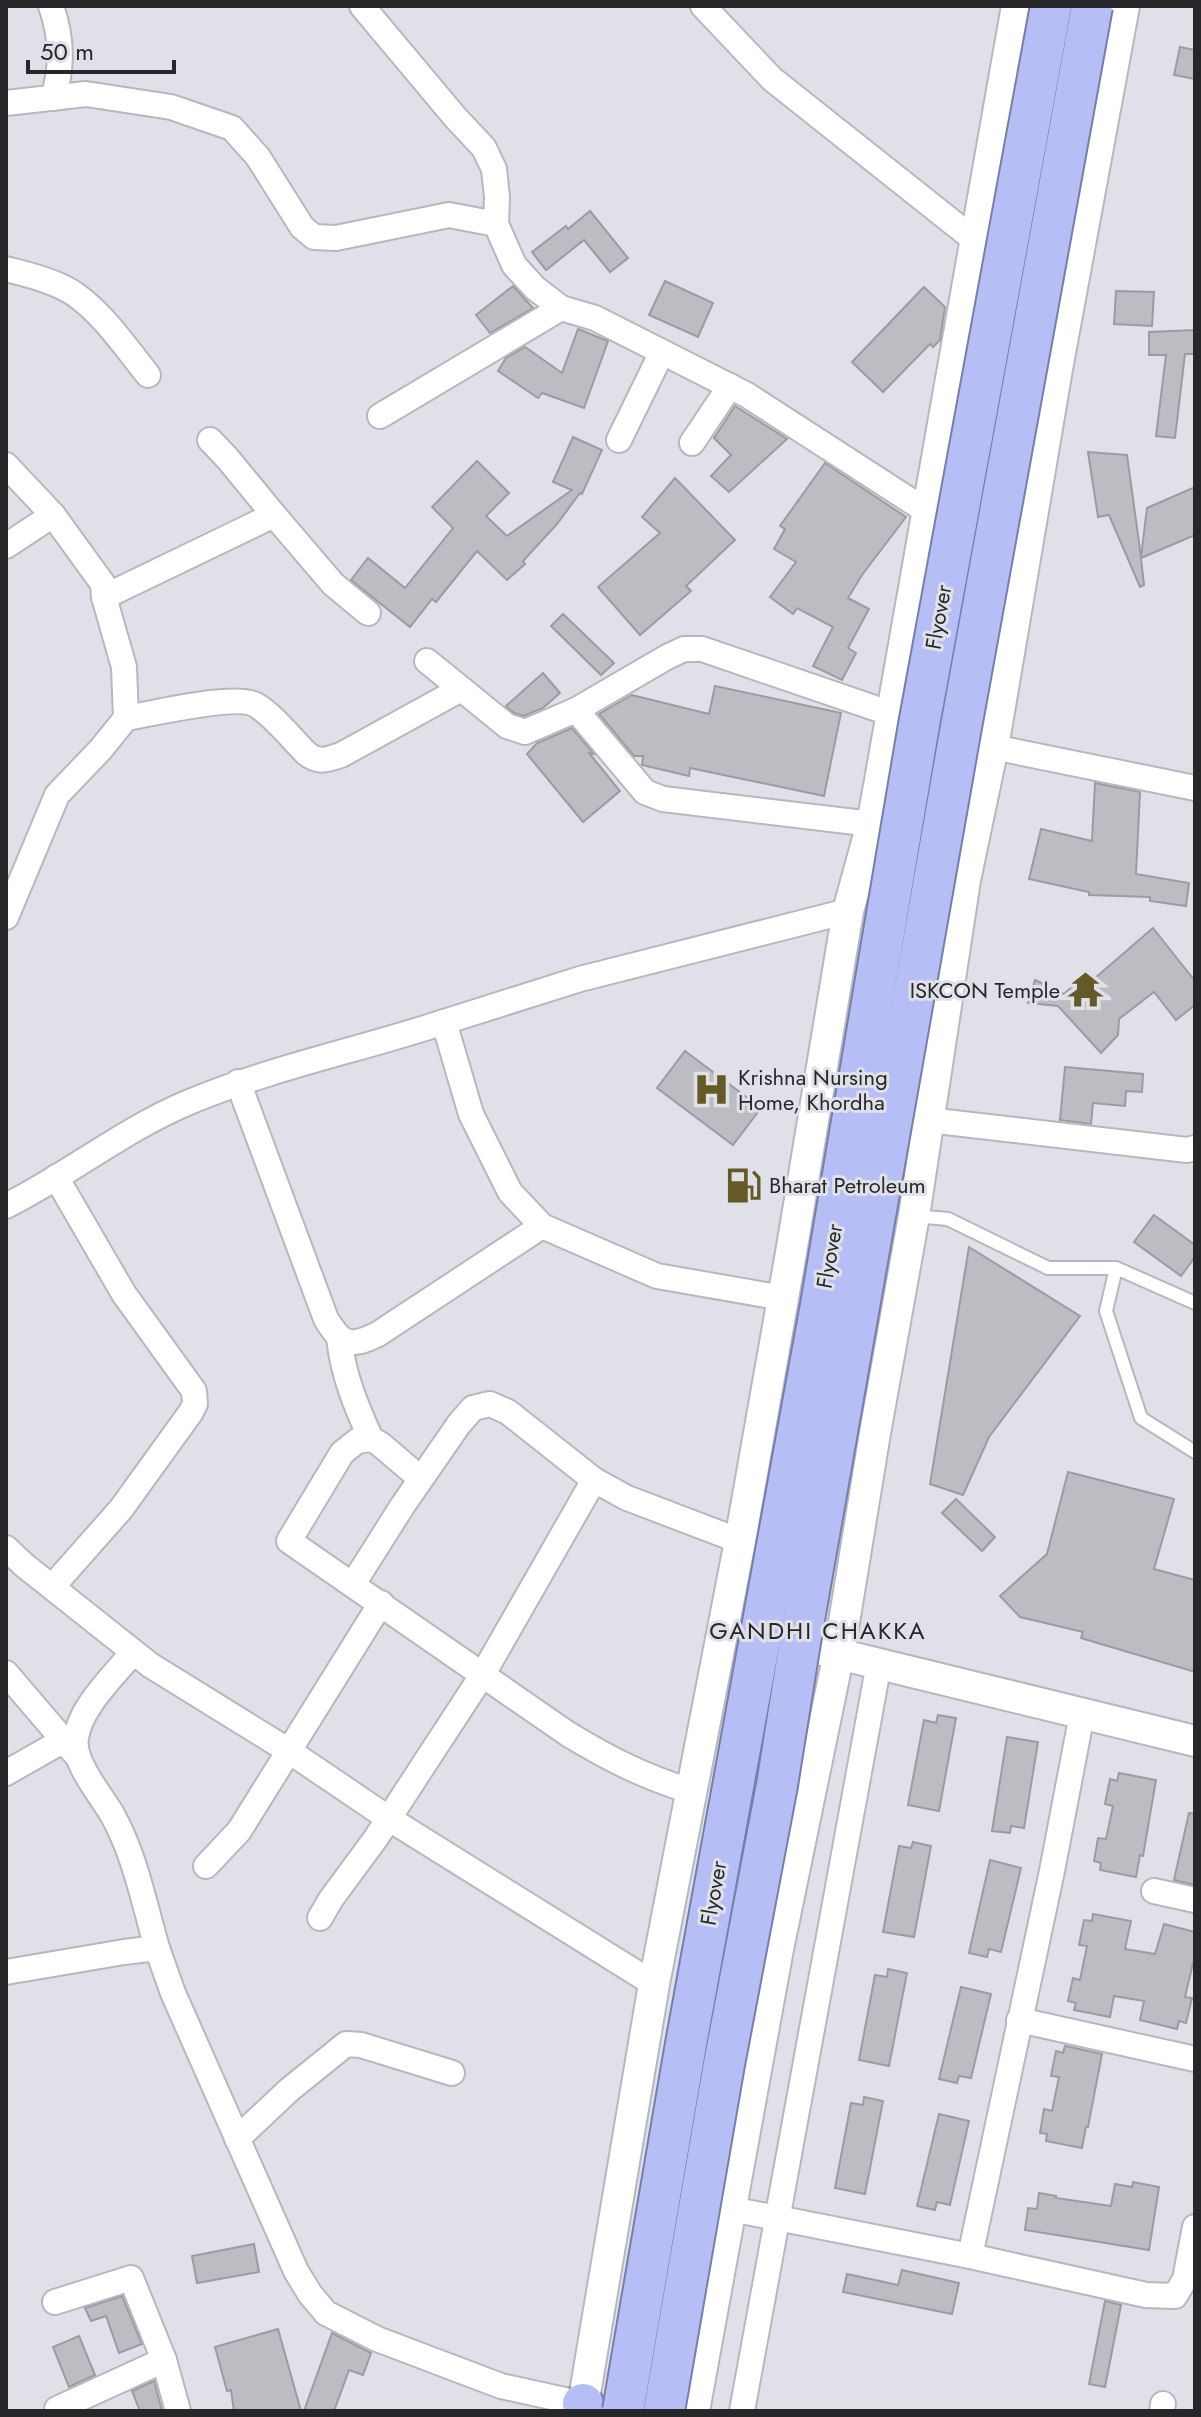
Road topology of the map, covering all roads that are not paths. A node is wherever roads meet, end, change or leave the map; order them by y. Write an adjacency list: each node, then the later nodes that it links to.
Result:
1 (51, 6): 8 (street)
2 (362, 6): 10 (street)
3 (703, 6): 11 (street)
4 (1017, 6): 11 (street)
5 (1051, 6): 92 (highway, Flyover, bridge)
6 (1092, 6): 93 (highway, Flyover, bridge)
7 (1124, 6): 33 (street)
8 (53, 98): 9 (street); 10 (street)
9 (6, 103)
10 (496, 224): 13 (street)
11 (976, 241): 22 (street)
12 (6, 269): 15 (street)
13 (561, 308): 14 (street); 17 (street)
14 (662, 352): 16 (street); 19 (street)
15 (148, 375)
16 (730, 386): 20 (street); 22 (street)
17 (380, 416)
18 (210, 440): 24 (street)
19 (619, 440)
20 (692, 443)
21 (6, 465): 23 (street)
22 (928, 512): 31 (street)
23 (53, 515): 25 (street); 26 (street)
24 (274, 515): 26 (street); 27 (street)
25 (6, 546)
26 (104, 597): 32 (street)
27 (368, 613)
28 (427, 661): 29 (street)
29 (461, 689): 30 (street); 32 (street)
30 (576, 710): 31 (street); 35 (street)
31 (892, 714): 35 (street)
32 (126, 718): 37 (street)
33 (993, 747): 34 (street); 40 (street)
34 (1195, 788)
35 (872, 824): 36 (street)
36 (848, 911): 38 (street); 47 (street)
37 (6, 917)
38 (444, 1022): 39 (street); 45 (street)
39 (238, 1082): 42 (street); 49 (street)
40 (928, 1120): 41 (street); 44 (street)
41 (1195, 1148)
42 (56, 1177): 43 (street); 57 (street)
43 (6, 1206)
44 (914, 1216): 46 (lane); 61 (street)
45 (542, 1226): 47 (street); 49 (street)
46 (1116, 1268): 48 (lane); 51 (lane)
47 (783, 1298): 54 (street)
48 (1195, 1303)
49 (339, 1338): 50 (street)
50 (371, 1439): 52 (street); 56 (street)
51 (1195, 1452)
52 (421, 1479): 53 (street); 56 (street)
53 (594, 1480): 54 (street); 64 (street)
54 (740, 1541): 59 (street)
55 (6, 1548): 57 (street)
56 (353, 1584): 58 (street)
57 (52, 1587): 60 (street)
58 (381, 1603): 64 (street); 68 (street)
59 (721, 1634): 61 (street); 70 (street)
60 (133, 1652): 67 (street); 68 (street)
61 (839, 1653): 62 (street); 83 (street)
62 (879, 1663): 65 (street); 84 (street)
63 (6, 1673): 67 (street)
64 (483, 1674): 70 (street); 71 (street)
65 (1082, 1714): 66 (street); 79 (street)
66 (1195, 1741)
67 (70, 1748): 69 (street); 76 (street)
68 (289, 1751): 71 (street); 72 (street)
69 (6, 1773)
70 (690, 1791): 78 (street)
71 (388, 1818): 75 (street); 78 (street)
72 (206, 1866)
73 (1154, 1891): 74 (street)
74 (1195, 1900)
75 (320, 1918)
76 (157, 1948): 77 (street); 82 (street)
77 (6, 1972)
78 (654, 1984): 90 (street)
79 (1019, 2020): 80 (street); 86 (street)
80 (1195, 2059)
81 (452, 2073): 82 (street)
82 (237, 2139): 90 (street)
83 (731, 2209): 84 (street); 94 (street)
84 (779, 2219): 86 (street); 95 (street)
85 (1195, 2227): 86 (street)
86 (970, 2256)
87 (55, 2302): 88 (street)
88 (164, 2360): 89 (street); 91 (street)
89 (57, 2409)
90 (584, 2409)
91 (178, 2411)
92 (623, 2411)
93 (664, 2411)
94 (694, 2411)
95 (742, 2411)

